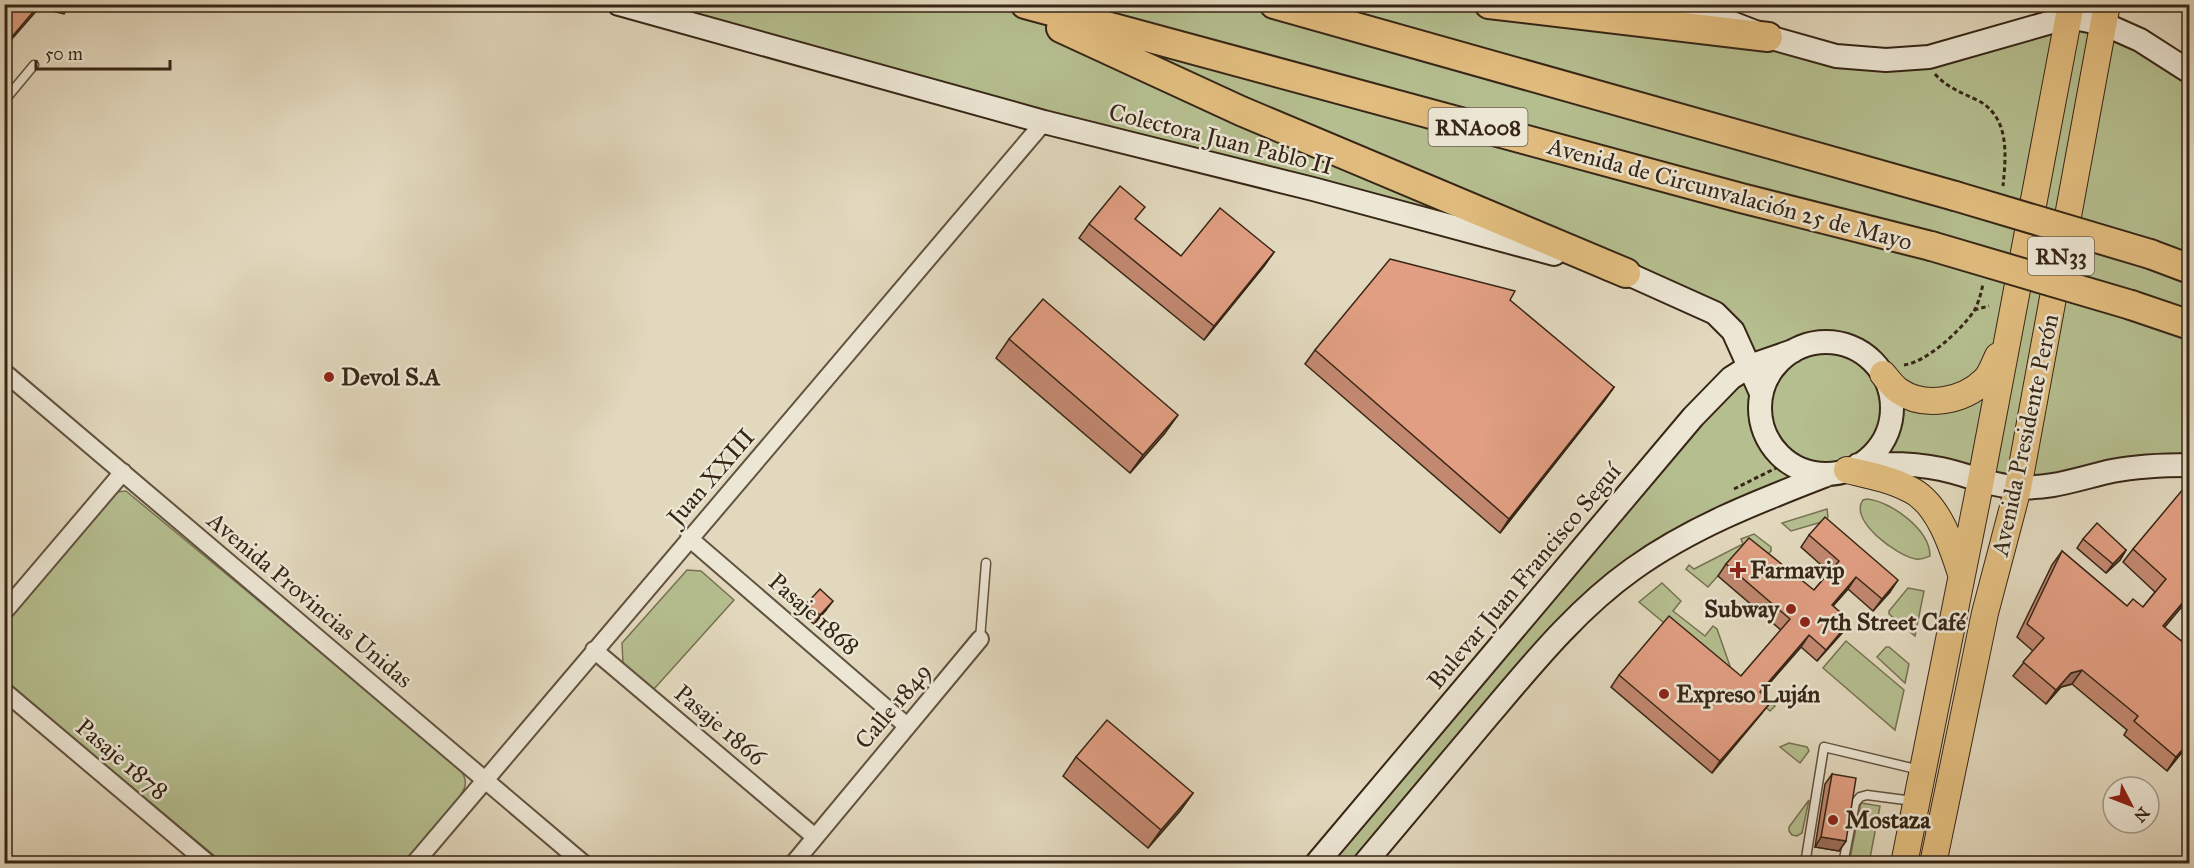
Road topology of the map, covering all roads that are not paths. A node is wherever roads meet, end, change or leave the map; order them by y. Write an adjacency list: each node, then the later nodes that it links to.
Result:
1 (619, 4): 13 (main road, Colectora Juan Pablo II)
2 (1010, 4): 15 (highway)
3 (1025, 4): 16 (highway, Avenida de Circunvalación 25 de Mayo / RNA008, bridge)
4 (1275, 4): 14 (highway, RNA008, bridge)
5 (1489, 4): 9 (highway)
6 (1665, 4): 9 (main road)
7 (2070, 11): 8 (main road); 9 (main road); 17 (main road, Avenida Presidente Perón / RN33)
8 (2106, 14): 11 (main road); 27 (main road, Avenida Presidente Perón / RN33)
9 (1768, 37)
10 (34, 65): 12 (lane)
11 (2190, 72)
12 (4, 101)
13 (1044, 122): 15 (main road, Colectora Juan Pablo II); 28 (street, Juan XXIII)
14 (2190, 269)
15 (1626, 273): 19 (main road, Colectora Juan Pablo II)
16 (2190, 326)
17 (2007, 340): 21 (main road); 26 (main road, Avenida Presidente Perón / RN33)
18 (1793, 351): 19 (main road, Bulevar Juan Francisco Seguí); 21 (main road); 22 (main road)
19 (1750, 366): 22 (main road, Colectora Juan Pablo II); 44 (main road, Bulevar Juan Francisco Seguí)
20 (4, 372): 25 (street, Avenida Provincias Unidas)
21 (1883, 375): 24 (main road)
22 (1761, 393): 24 (main road)
23 (2190, 465): 27 (main road)
24 (1845, 470): 26 (main road); 30 (main road); 45 (main road)
25 (123, 472): 31 (street); 37 (street, Avenida Provincias Unidas)
26 (1981, 480): 27 (main road); 30 (main road, Avenida Presidente Perón)
27 (2018, 488): 49 (main road, Avenida Presidente Perón)
28 (689, 538): 33 (street, Juan XXIII); 35 (street, Pasaje 1868)
29 (986, 563): 32 (lane, Calle 1849)
30 (1962, 575): 36 (main road, Avenida Presidente Perón)
31 (4, 612)
32 (980, 639): 35 (street, Calle 1849)
33 (594, 650): 37 (street, Juan XXIII); 39 (street, Pasaje 1866)
34 (4, 691): 40 (street, Pasaje 1878)
35 (907, 726): 39 (street, Calle 1849)
36 (1923, 771): 38 (main road, Avenida Presidente Perón); 46 (lane)
37 (485, 779): 41 (street, Juan XXIII); 42 (street, Avenida Provincias Unidas)
38 (1916, 802): 47 (lane); 48 (main road, Avenida Presidente Perón)
39 (816, 837): 43 (street, Calle 1849)
40 (209, 864)
41 (414, 864)
42 (584, 864)
43 (794, 864)
44 (1316, 864)
45 (1364, 864)
46 (1805, 864)
47 (1843, 864)
48 (1904, 864)
49 (1933, 864)

